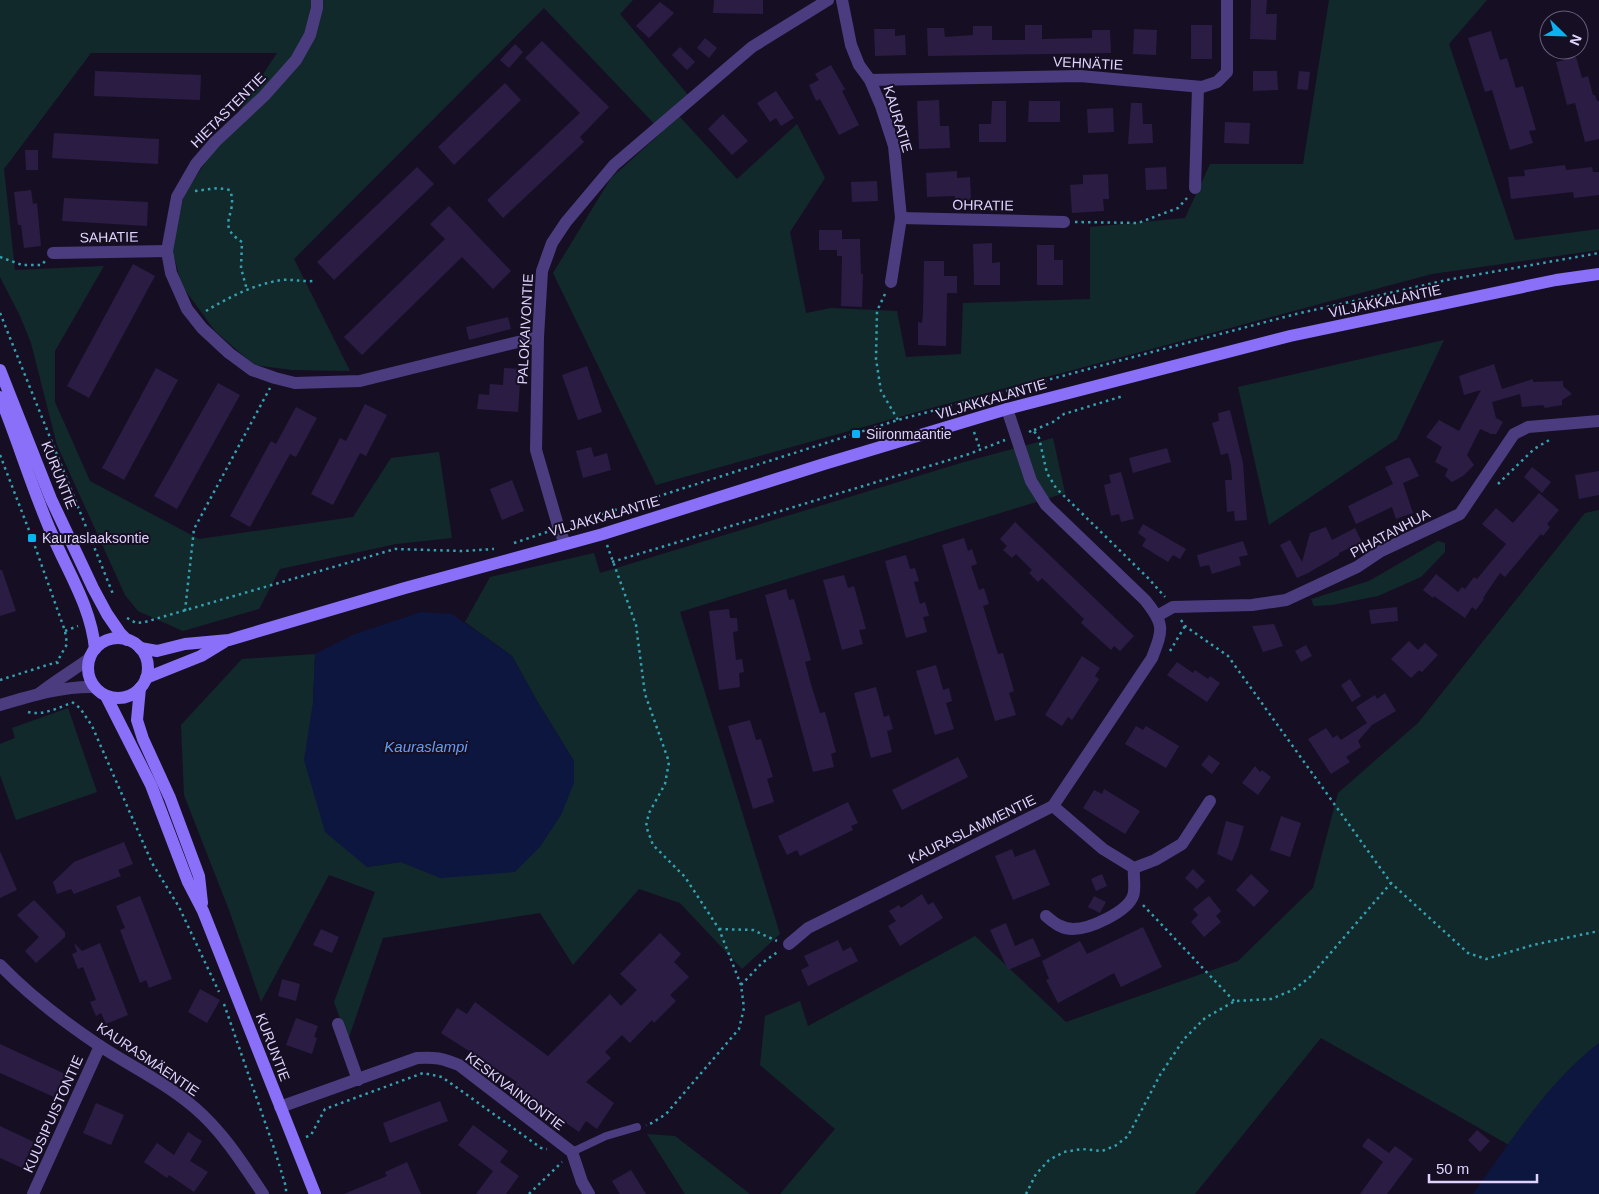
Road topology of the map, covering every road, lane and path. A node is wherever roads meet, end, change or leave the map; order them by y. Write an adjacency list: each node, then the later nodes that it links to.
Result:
1 (317, 0): 7 (street, HIETASTENTIE)
2 (828, 0): 20 (street, PALOKAIVONTIE)
3 (842, 0): 5 (street, KAURATIE)
4 (1227, 0): 6 (street, VEHNÄTIE)
5 (870, 80): 6 (street, VEHNÄTIE); 9 (street, KAURATIE)
6 (1198, 87): 8 (street)
7 (182, 188): 11 (street, HIETASTENTIE); 17 (path)
8 (1196, 188): 10 (path)
9 (901, 218): 10 (street, OHRATIE); 16 (street, KAURATIE)
10 (1064, 222)
11 (167, 251): 12 (street, SAHATIE); 19 (street, HIETASTENTIE)
12 (53, 253): 13 (path)
13 (0, 257)
14 (1599, 274): 25 (main road, VILJAKKALANTIE)
15 (314, 280): 17 (path)
16 (891, 282): 26 (path)
17 (247, 290): 19 (path)
18 (0, 313): 37 (path)
19 (193, 317): 22 (street, HIETASTENTIE)
20 (538, 337): 22 (street, HIETASTENTIE); 33 (street, PALOKAIVONTIE)
21 (0, 370): 42 (main road, KURUNTIE)
22 (275, 378): 39 (path)
23 (1123, 396): 28 (path)
24 (0, 397): 45 (main road, KURUNTIE)
25 (1007, 409): 29 (street); 34 (main road, VILJAKKALANTIE)
26 (898, 420)
27 (1599, 421): 38 (street, PIHATANHUA)
28 (1034, 430): 29 (path); 38 (path)
29 (1016, 435): 41 (street); 60 (path)
30 (1555, 438): 32 (path)
31 (0, 455): 46 (path)
32 (1494, 488)
33 (558, 529): 34 (street, PALOKAIVONTIE); 35 (path)
34 (565, 544): 43 (main road, VILJAKKALANTIE)
35 (507, 545)
36 (498, 548): 39 (path)
37 (115, 599)
38 (1173, 607): 41 (street, PIHATANHUA); 56 (path)
39 (185, 611): 40 (path)
40 (123, 614)
41 (1157, 616): 54 (street, KAURASLAMMENTIE)
42 (127, 640): 44 (main road); 45 (main road)
43 (229, 640): 44 (main road, VILJAKKALANTIE); 49 (main road, VILJAKKALANTIE)
44 (140, 648): 49 (main road)
45 (92, 653): 48 (street); 50 (main road)
46 (57, 662): 47 (path); 48 (path)
47 (0, 680)
48 (64, 683): 50 (street); 52 (street); 73 (path)
49 (143, 683): 51 (main road); 58 (main road, KURUNTIE)
50 (94, 687): 51 (main road)
51 (106, 696): 58 (main road, KURUNTIE)
52 (0, 705)
53 (1210, 801): 55 (street)
54 (1053, 806): 55 (street); 62 (street, KAURASLAMMENTIE)
55 (1134, 868): 57 (street)
56 (1391, 883): 61 (path); 65 (path)
57 (1133, 895): 59 (street); 65 (path)
58 (203, 911): 69 (main road, KURUNTIE)
59 (1046, 916)
60 (719, 929): 62 (path); 64 (path)
61 (1599, 931)
62 (789, 944): 64 (path)
63 (0, 965): 67 (street, KAURASMÄENTIE)
64 (741, 985): 70 (path)
65 (1235, 1001): 81 (path)
66 (338, 1024): 68 (street)
67 (100, 1046): 75 (street, KUUSIPUISTONTIE); 76 (street, KAURASMÄENTIE)
68 (358, 1080): 69 (street, KESKIVAINIONTIE); 74 (street, KESKIVAINIONTIE)
69 (280, 1107): 71 (main road, KURUNTIE)
70 (637, 1126): 74 (lane)
71 (294, 1144): 72 (path); 73 (path); 78 (main road, KURUNTIE)
72 (549, 1149)
73 (275, 1151): 77 (path)
74 (572, 1152): 79 (path); 80 (street)
75 (33, 1194)
76 (263, 1194)
77 (286, 1194)
78 (315, 1194)
79 (529, 1194)
80 (589, 1194)
81 (1026, 1194)

